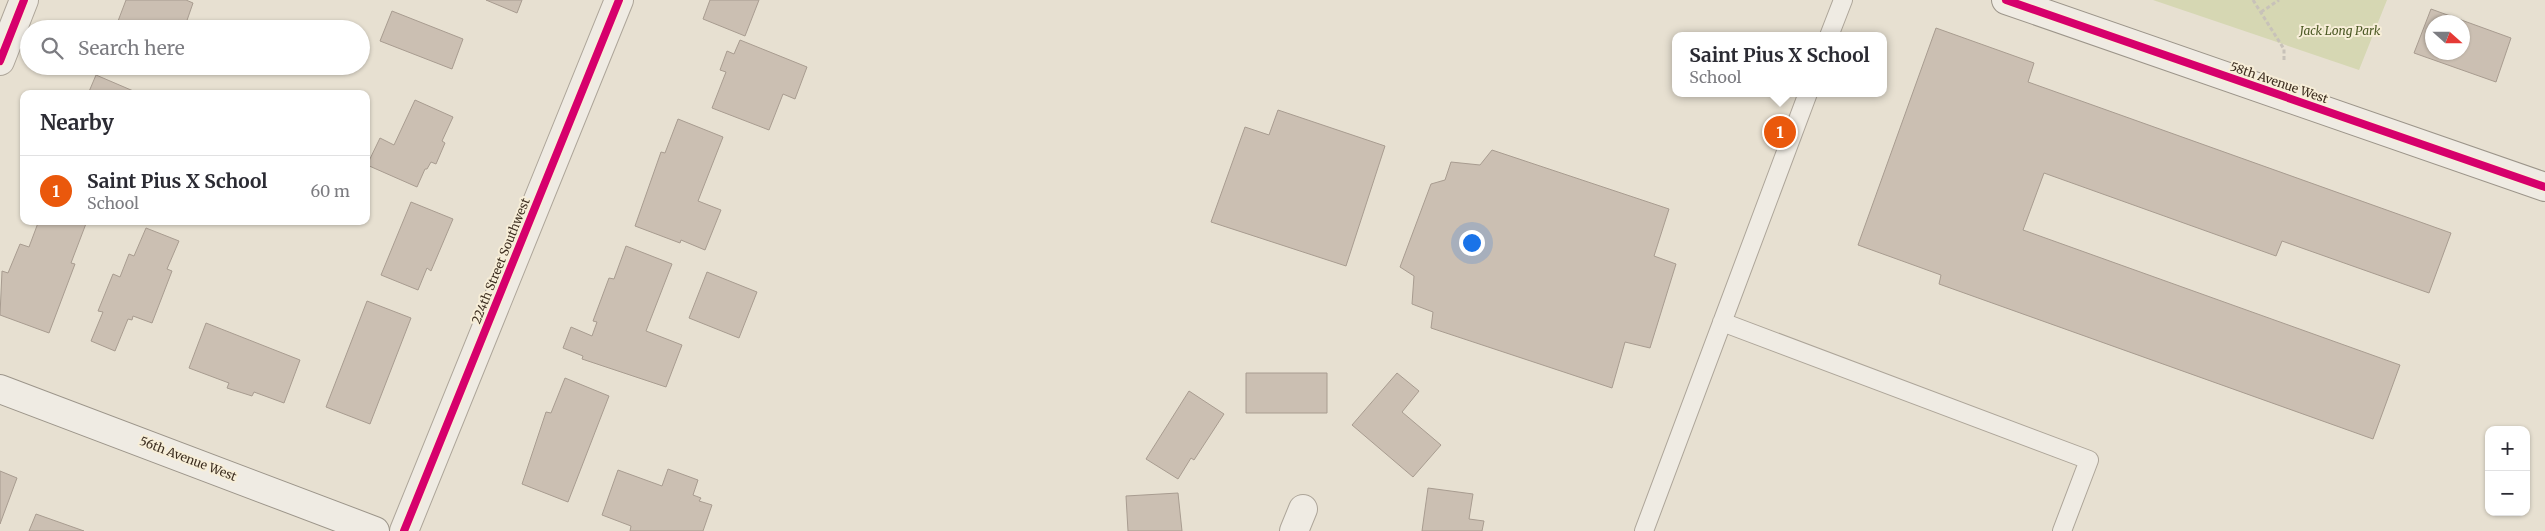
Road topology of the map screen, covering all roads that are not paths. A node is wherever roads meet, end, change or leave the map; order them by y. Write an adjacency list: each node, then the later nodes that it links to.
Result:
1 (24, 0): 6 (street)
2 (620, 0): 12 (street, 224th Street Southwest)
3 (1843, 0): 5 (lane)
4 (2006, 0): 8 (street, 58th Avenue West)
5 (1831, 32)
6 (0, 61)
7 (1806, 97): 9 (lane)
8 (2545, 187)
9 (1722, 322): 13 (lane); 14 (lane)
10 (0, 389): 11 (street, 56th Avenue West)
11 (375, 531)
12 (404, 531)
13 (1644, 531)
14 (2062, 531)

